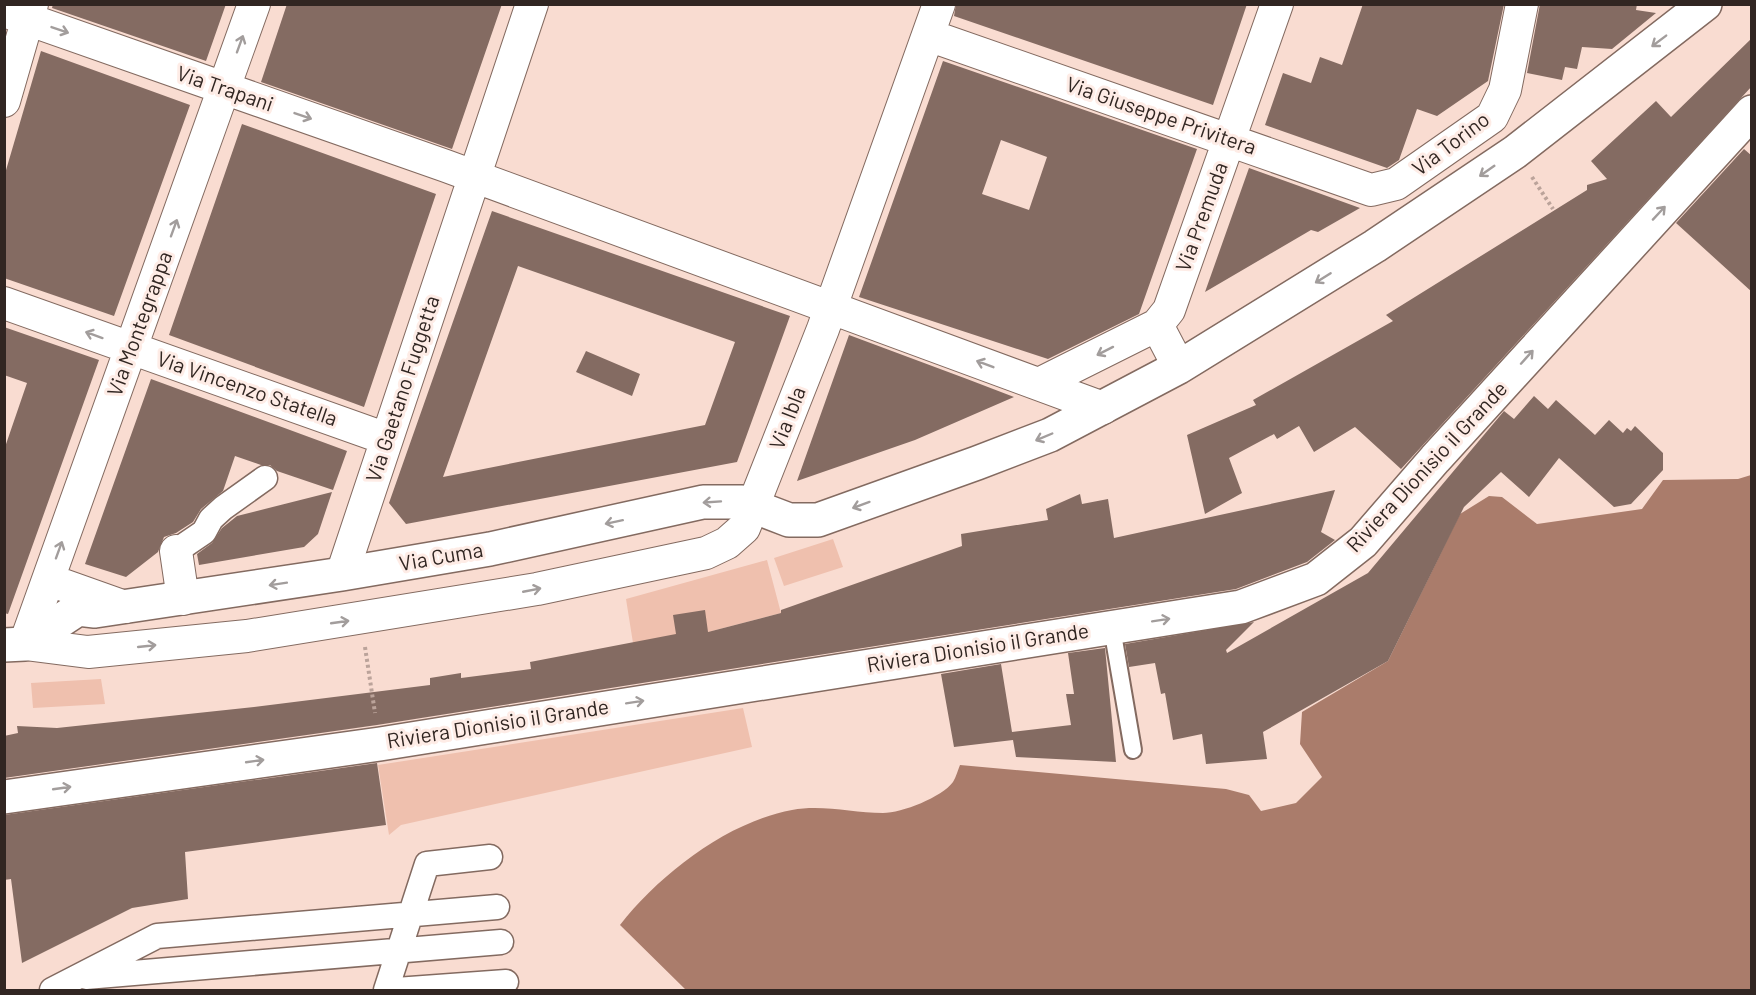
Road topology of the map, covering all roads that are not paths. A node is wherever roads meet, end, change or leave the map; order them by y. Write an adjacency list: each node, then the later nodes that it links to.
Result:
1 (254, 4): 9 (street, Via Montegrappa, one-way to 1)
2 (532, 4): 15 (street, Via Gaetano Fuggetta)
3 (939, 4): 8 (street, Via Ibla)
4 (1277, 4): 13 (street, Via Premuda)
5 (1522, 4): 11 (street, Via Torino)
6 (1697, 8): 14 (street, Via Cuma, one-way to 14)
7 (22, 11): 9 (street, Via Trapani, one-way to 9); 10 (street)
8 (940, 39): 13 (street, Via Giuseppe Privitera); 18 (street, Via Ibla)
9 (224, 88): 15 (street, Via Trapani, one-way to 15); 20 (street, Via Montegrappa, one-way to 9)
10 (4, 101)
11 (1492, 117): 14 (street); 16 (street, Via Torino)
12 (1748, 123): 32 (street, Riviera Dionisio il Grande, one-way to 12)
13 (1230, 139): 16 (street, Via Giuseppe Privitera); 19 (street, Via Premuda)
14 (1522, 163): 21 (street, Via Cuma, one-way to 21)
15 (462, 182): 18 (street, Via Trapani); 24 (street, Via Gaetano Fuggetta)
16 (1371, 190)
17 (4, 303): 20 (street, Via Vincenzo Statella, one-way to 17)
18 (836, 317): 22 (street, Via Trapani, one-way to 18); 26 (street, Via Ibla)
19 (1157, 325): 21 (street); 22 (street, one-way to 22)
20 (131, 348): 24 (street, Via Vincenzo Statella); 29 (street, Via Montegrappa, one-way to 20)
21 (1179, 367): 23 (street, Via Cuma)
22 (1040, 384): 23 (street, Via Trapani)
23 (1103, 408): 26 (street, Via Cuma, one-way to 26)
24 (387, 439): 28 (street, Via Gaetano Fuggetta)
25 (265, 478): 27 (street)
26 (753, 506): 28 (street, Via Cuma, one-way to 28); 33 (street, Via Ibla, one-way to 26)
27 (176, 551): 30 (street)
28 (342, 574): 30 (street, Via Cuma, one-way to 30)
29 (49, 580): 31 (street); 33 (street, Via Montegrappa)
30 (183, 599): 31 (street, Via Cuma)
31 (125, 607): 33 (street, Via Cuma)
32 (1112, 628): 34 (lane); 35 (street, Riviera Dionisio il Grande, one-way to 32)
33 (15, 644)
34 (1133, 750)
35 (4, 797)
36 (490, 857): 38 (street)
37 (497, 907): 38 (street)
38 (411, 916): 40 (street); 41 (street)
39 (501, 942): 40 (street)
40 (399, 951): 41 (street); 44 (street)
41 (75, 978): 43 (street)
42 (506, 982): 45 (street)
43 (52, 990)
44 (386, 990)
45 (396, 990)

